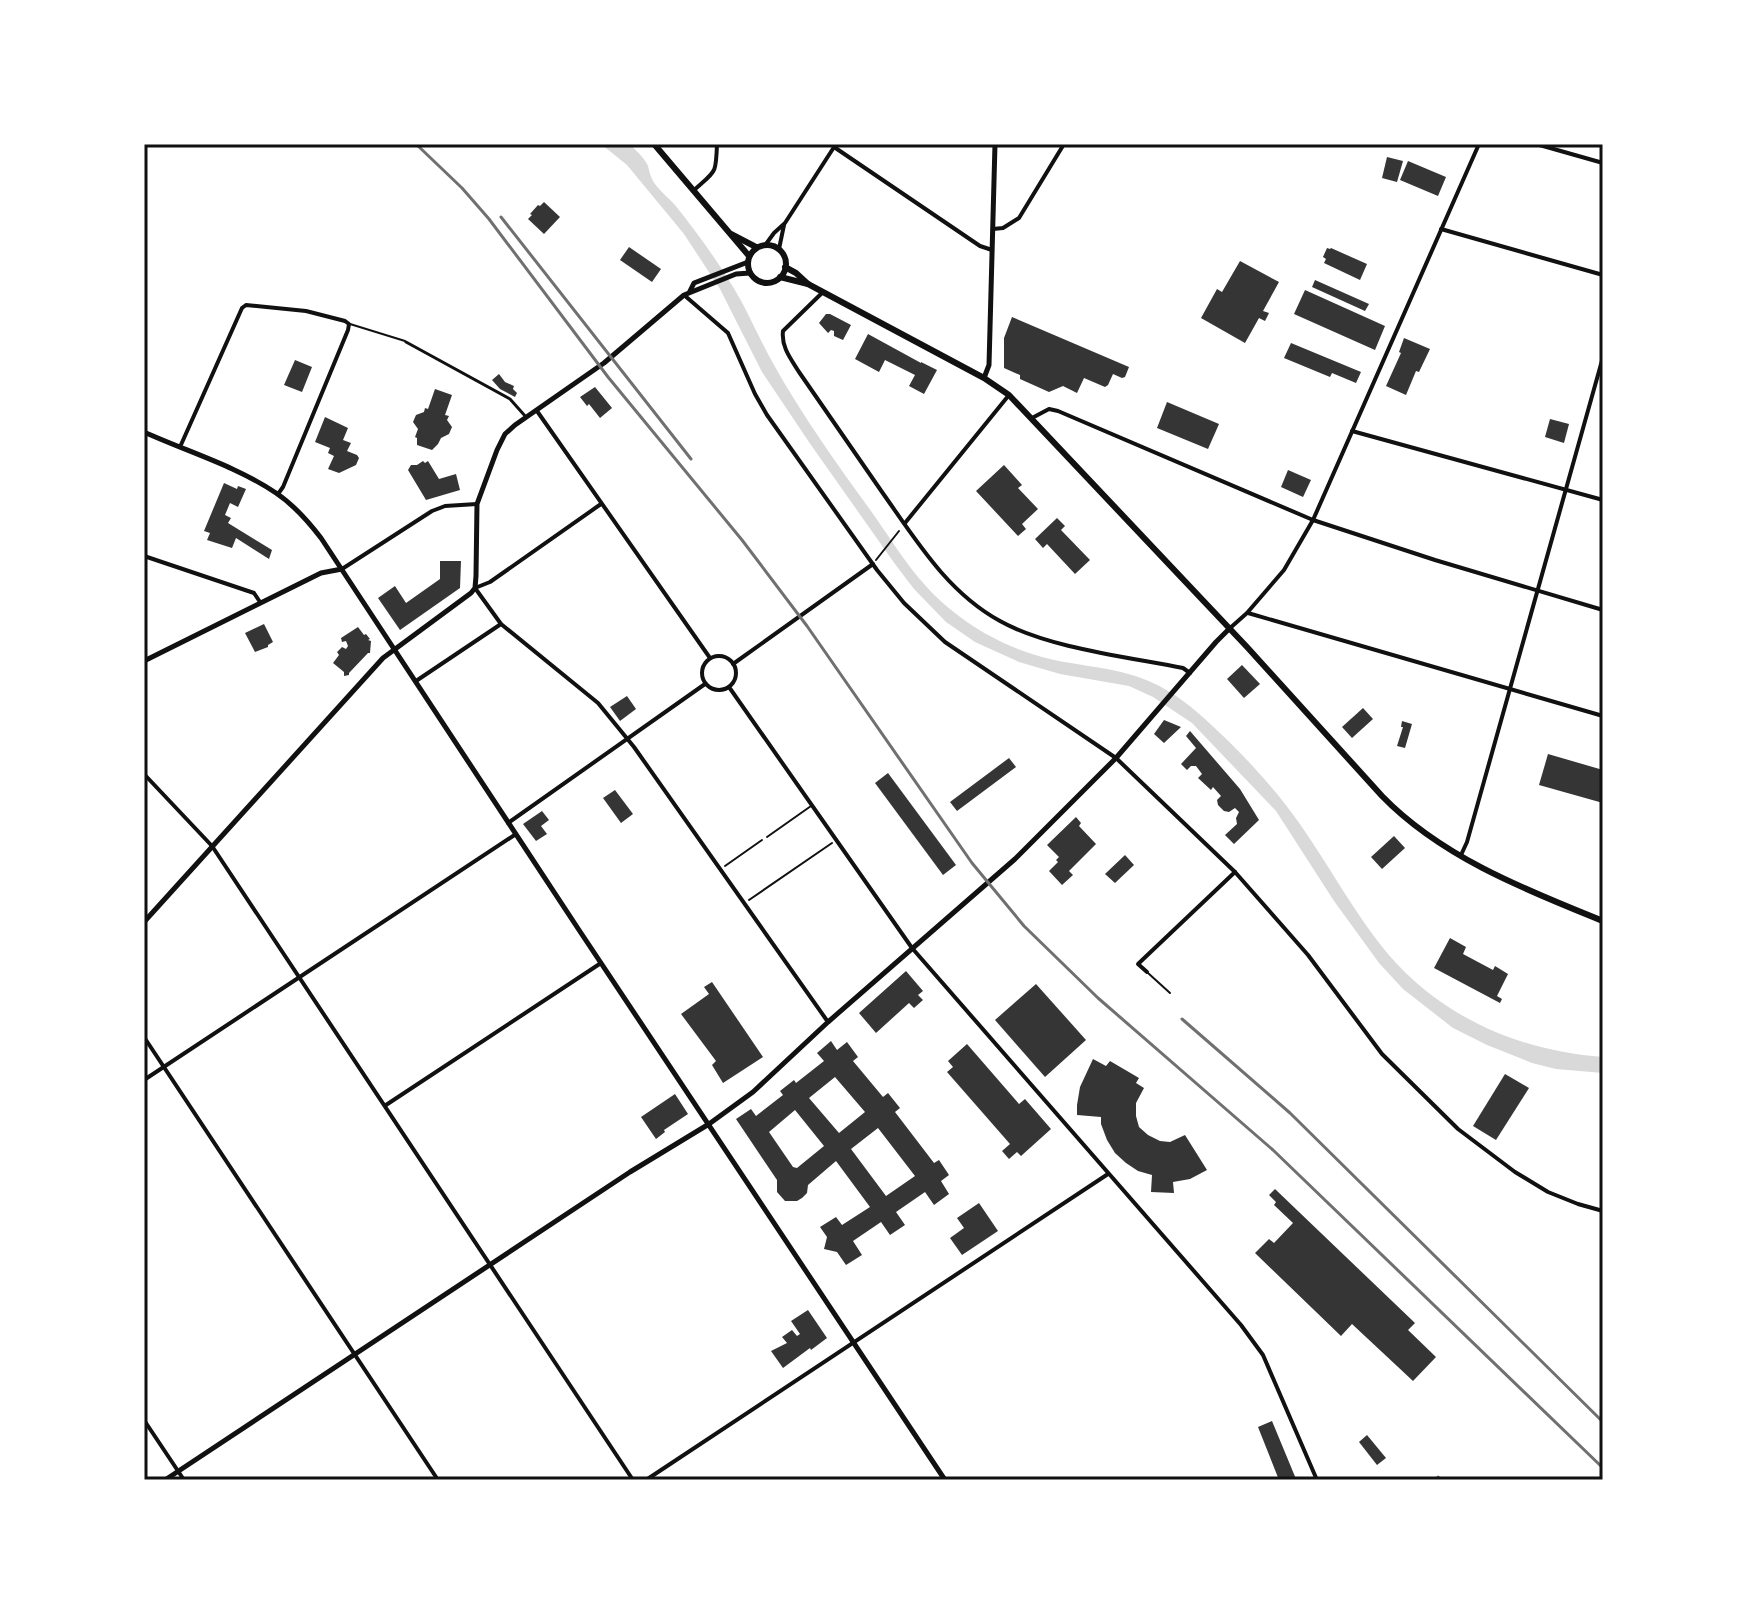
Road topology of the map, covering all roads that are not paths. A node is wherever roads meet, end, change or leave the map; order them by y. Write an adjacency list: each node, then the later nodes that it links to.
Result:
1 (654, 144): 9 (main road)
2 (717, 144): 9 (street)
3 (995, 144): 11 (street)
4 (1064, 144): 11 (street)
5 (1479, 144): 12 (street)
6 (1536, 144): 8 (street)
7 (835, 146): 10 (street); 17 (street)
8 (1603, 163)
9 (693, 191): 13 (main road)
10 (785, 223): 14 (street); 16 (street)
11 (993, 229): 17 (street)
12 (1441, 229): 21 (street); 37 (street)
13 (731, 234): 15 (main road); 18 (main road)
14 (766, 244): 15 (main road); 16 (main road)
15 (756, 247): 18 (main road)
16 (779, 249): 19 (main road)
17 (993, 250): 30 (street)
18 (748, 259): 20 (main road); 23 (street)
19 (785, 267): 22 (main road); 24 (main road)
20 (746, 273): 22 (main road); 23 (street)
21 (1603, 275)
22 (780, 277): 24 (main road)
23 (705, 282): 26 (street)
24 (808, 284): 25 (main road)
25 (824, 292): 30 (main road); 46 (street)
26 (687, 294): 34 (street); 48 (street)
27 (349, 324): 28 (lane); 39 (street); 41 (street)
28 (406, 342): 35 (street)
29 (1603, 357): 31 (street)
30 (984, 378): 33 (main road)
31 (1595, 384): 32 (street); 40 (street)
32 (1603, 386)
33 (1009, 395): 36 (main road); 46 (street)
34 (537, 411): 35 (street); 44 (street)
35 (526, 417): 43 (street)
36 (1031, 418): 45 (street); 56 (main road)
37 (1352, 431): 40 (street); 45 (street)
38 (144, 432): 39 (street)
39 (180, 447): 41 (street)
40 (1566, 490): 42 (street); 51 (street)
41 (278, 494): 49 (street)
42 (1603, 500)
43 (477, 504): 49 (street); 50 (street)
44 (601, 504): 50 (street); 58 (street)
45 (1313, 520): 51 (street); 54 (street)
46 (905, 523): 61 (street)
47 (144, 556): 52 (street)
48 (873, 564): 60 (street); 68 (street)
49 (342, 569): 52 (street); 57 (street)
50 (475, 588): 55 (street); 57 (street)
51 (1538, 592): 53 (street); 65 (street)
52 (260, 602): 59 (street)
53 (1603, 610)
54 (1247, 613): 56 (street); 65 (street)
55 (501, 624): 62 (street); 67 (street)
56 (1229, 629): 61 (street); 75 (main road)
57 (394, 649): 62 (street); 74 (street)
58 (710, 658): 60 (street); 63 (street)
59 (144, 661)
60 (733, 664): 64 (street)
61 (1190, 673): 68 (street)
62 (416, 681): 71 (street)
63 (705, 684): 64 (street); 67 (street)
64 (729, 687): 70 (street)
65 (1510, 689): 66 (street); 75 (street)
66 (1603, 716)
67 (627, 739): 71 (street); 84 (street)
68 (1116, 758): 76 (street); 79 (street)
69 (144, 774): 74 (street)
70 (812, 805): 73 (lane); 79 (street)
71 (508, 823): 72 (street)
72 (516, 834): 80 (street); 82 (street)
73 (767, 837)
74 (212, 846): 78 (street); 82 (street)
75 (1461, 855): 77 (main road)
76 (1235, 872): 81 (street); 91 (street)
77 (1603, 921)
78 (144, 922)
79 (912, 948): 84 (street); 90 (street)
80 (601, 963): 88 (street); 89 (street)
81 (1147, 972): 83 (lane)
82 (300, 977): 86 (street); 88 (street)
83 (1170, 993)
84 (828, 1022): 89 (street)
85 (144, 1037): 86 (street)
86 (164, 1066): 87 (street); 94 (street)
87 (144, 1080)
88 (385, 1106): 92 (street)
89 (709, 1124): 92 (street); 93 (street)
90 (1109, 1174): 93 (street); 103 (street)
91 (1603, 1211)
92 (491, 1264): 94 (street); 100 (street)
93 (854, 1343): 101 (street); 102 (street)
94 (355, 1354): 96 (street); 99 (street)
95 (144, 1420): 96 (street)
96 (178, 1471): 97 (street); 98 (street)
97 (165, 1480)
98 (184, 1480)
99 (438, 1480)
100 (633, 1480)
101 (646, 1480)
102 (945, 1480)
103 (1317, 1480)

